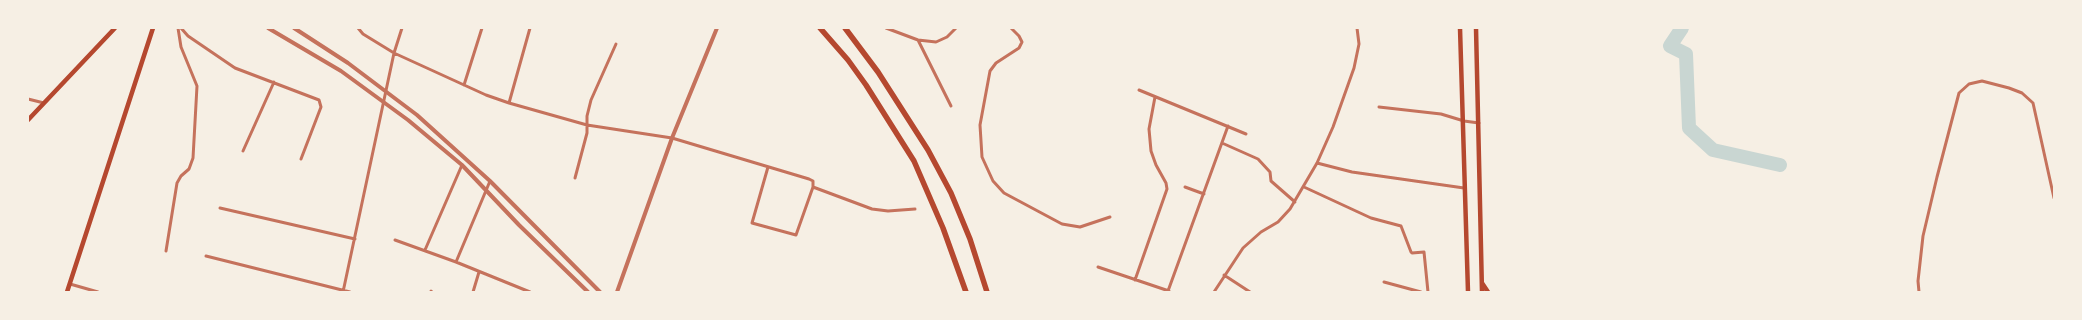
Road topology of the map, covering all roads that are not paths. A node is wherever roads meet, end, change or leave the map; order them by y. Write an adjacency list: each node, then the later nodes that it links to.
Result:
1 (115, 28): 29 (main road)
2 (153, 28): 71 (main road)
3 (180, 28): 22 (street); 62 (street)
4 (268, 28): 28 (street)
5 (294, 28): 25 (street)
6 (358, 28): 21 (street)
7 (402, 28): 21 (street)
8 (482, 28): 23 (street)
9 (530, 28): 30 (street)
10 (717, 28): 39 (street)
11 (820, 28): 83 (highway)
12 (845, 28): 84 (highway)
13 (886, 28): 19 (street)
14 (956, 28): 19 (street)
15 (1011, 28): 58 (street)
16 (1357, 28): 43 (street)
17 (1460, 28): 34 (main road)
18 (1476, 28): 35 (main road)
19 (918, 40): 31 (street)
20 (616, 44): 36 (street)
21 (394, 53): 23 (street); 25 (street)
22 (274, 82): 41 (street); 42 (street)
23 (464, 85): 30 (street)
24 (1139, 90): 26 (street)
25 (386, 91): 28 (street); 47 (street)
26 (1155, 97): 37 (street); 68 (street)
27 (28, 99): 29 (street)
28 (384, 100): 44 (street); 59 (street)
29 (44, 103): 33 (main road)
30 (509, 104): 36 (street)
31 (951, 106)
32 (1379, 107): 34 (street)
33 (28, 120)
34 (1464, 121): 35 (street); 51 (main road)
35 (1478, 123): 70 (main road)
36 (587, 125): 39 (street); 46 (street)
37 (1228, 126): 38 (street); 40 (street)
38 (1246, 134)
39 (672, 138): 45 (street); 82 (street)
40 (1222, 143): 53 (street); 55 (street)
41 (243, 151)
42 (301, 159)
43 (1317, 163): 50 (street); 51 (street)
44 (462, 165): 52 (street); 61 (street)
45 (768, 167): 48 (street); 48 (street)
46 (575, 178)
47 (490, 181): 52 (street); 81 (street)
48 (813, 187): 57 (street)
49 (1184, 187): 53 (street)
50 (1304, 187): 55 (street); 89 (street)
51 (1464, 188): 90 (main road)
52 (487, 190): 64 (street); 80 (street)
53 (1204, 194): 85 (street)
54 (2054, 198): 93 (street)
55 (1295, 202): 67 (street)
56 (220, 208): 59 (street)
57 (915, 209)
58 (1110, 216)
59 (355, 239): 73 (street)
60 (395, 240): 61 (street)
61 (424, 250): 64 (street)
62 (166, 251)
63 (206, 256): 73 (street)
64 (456, 262): 66 (street)
65 (1098, 267): 68 (street)
66 (479, 272): 72 (street); 77 (street)
67 (1224, 275): 86 (street); 87 (street)
68 (1135, 280): 85 (street)
69 (1384, 282): 88 (street)
70 (1482, 283): 91 (main road); 92 (main road)
71 (70, 284): 74 (main road); 75 (street)
72 (520, 288): 78 (street); 79 (street)
73 (343, 291): 76 (street)
74 (67, 292)
75 (98, 292)
76 (350, 292)
77 (473, 292)
78 (518, 292)
79 (530, 292)
80 (588, 292)
81 (600, 292)
82 (617, 292)
83 (966, 292)
84 (987, 292)
85 (1169, 292)
86 (1214, 292)
87 (1250, 292)
88 (1421, 292)
89 (1428, 292)
90 (1468, 292)
91 (1482, 292)
92 (1488, 292)
93 (1919, 292)

